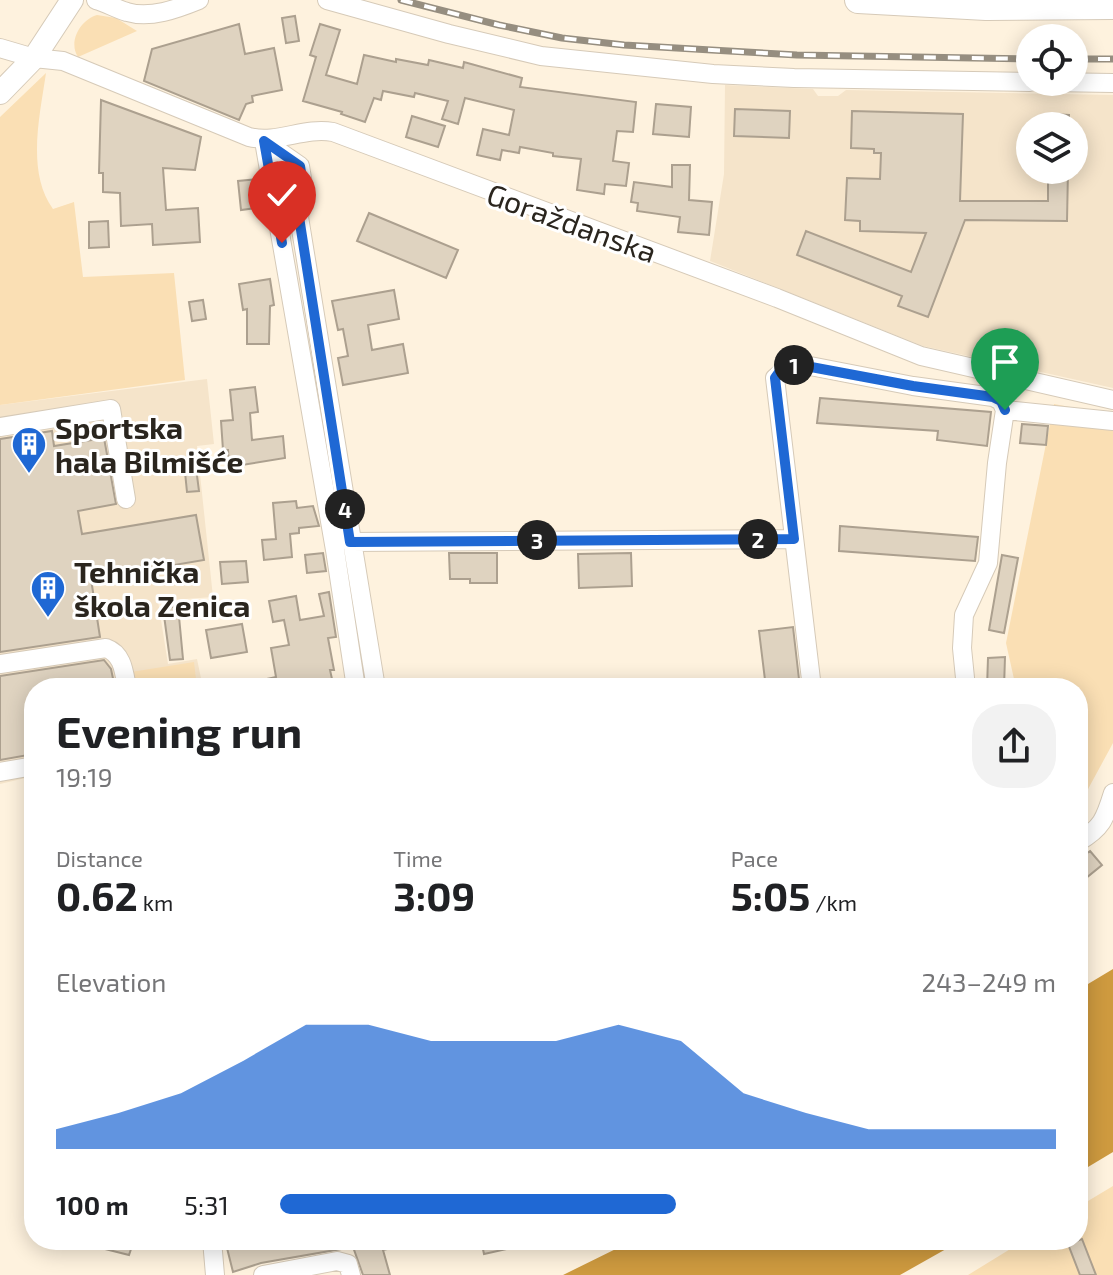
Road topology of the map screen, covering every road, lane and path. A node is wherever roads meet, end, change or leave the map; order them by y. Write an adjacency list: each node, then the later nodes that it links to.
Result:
1 (89, 0): 7 (street)
2 (96, 0): 3 (street)
3 (199, 0)
4 (327, 0): 10 (street)
5 (858, 0): 6 (highway)
6 (1113, 6)
7 (68, 7): 9 (main road)
8 (0, 48): 9 (street)
9 (34, 58): 13 (main road); 14 (street)
10 (1016, 82)
11 (1088, 83): 12 (street)
12 (1113, 83)
13 (0, 93)
14 (264, 141): 15 (street, Goraždanska); 21 (street); 24 (street)
15 (1113, 400)
16 (1005, 410): 17 (street); 20 (street); 27 (street)
17 (1113, 421)
18 (0, 427): 19 (street)
19 (126, 499)
20 (794, 539): 21 (street); 26 (street)
21 (350, 542): 25 (street)
22 (0, 664): 23 (street)
23 (125, 678)
24 (354, 678)
25 (374, 678)
26 (811, 678)
27 (965, 678)
28 (24, 768): 29 (street)
29 (0, 772)
30 (1113, 793): 31 (street)
31 (1088, 837)
32 (213, 1250): 33 (street)
33 (215, 1275)
34 (263, 1275): 35 (street)
35 (351, 1275)

